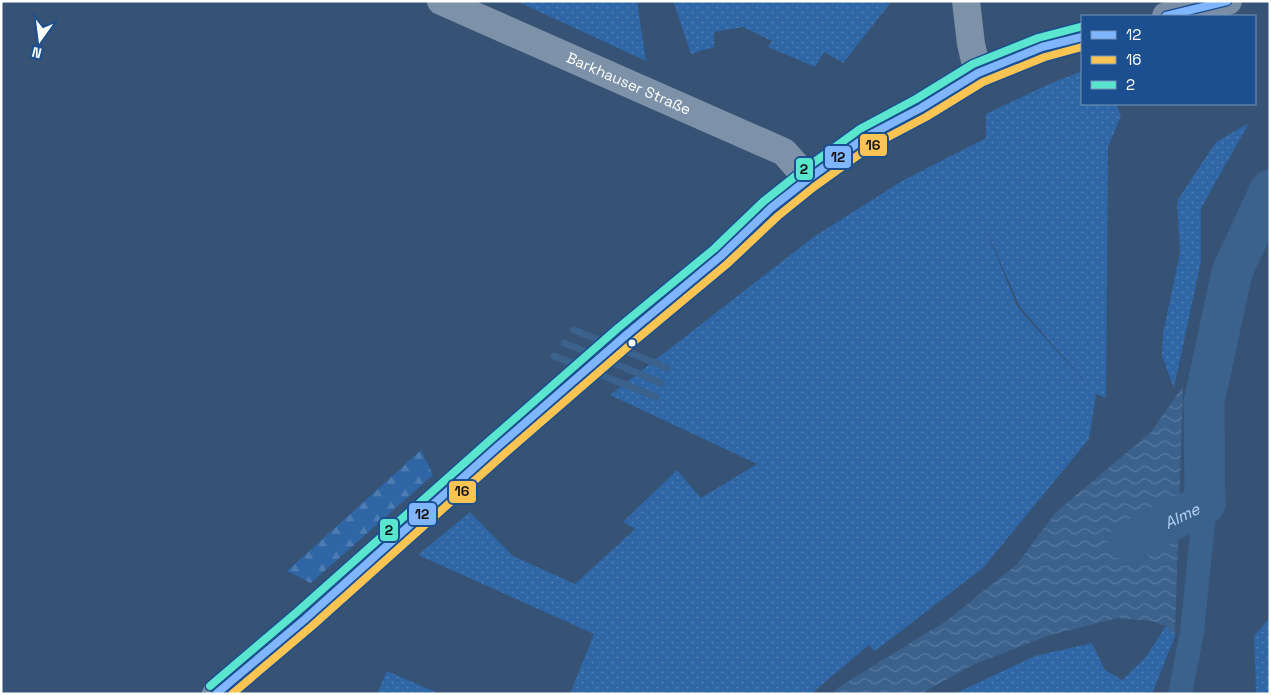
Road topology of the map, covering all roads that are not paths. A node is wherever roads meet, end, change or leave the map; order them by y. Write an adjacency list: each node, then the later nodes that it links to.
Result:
1 (441, 1): 7 (street, Barkhauser Straße)
2 (966, 1): 6 (street)
3 (1217, 4): 4 (street)
4 (1170, 15)
5 (1081, 37): 6 (street)
6 (978, 72): 7 (street)
7 (808, 179): 8 (street)
8 (216, 694)

